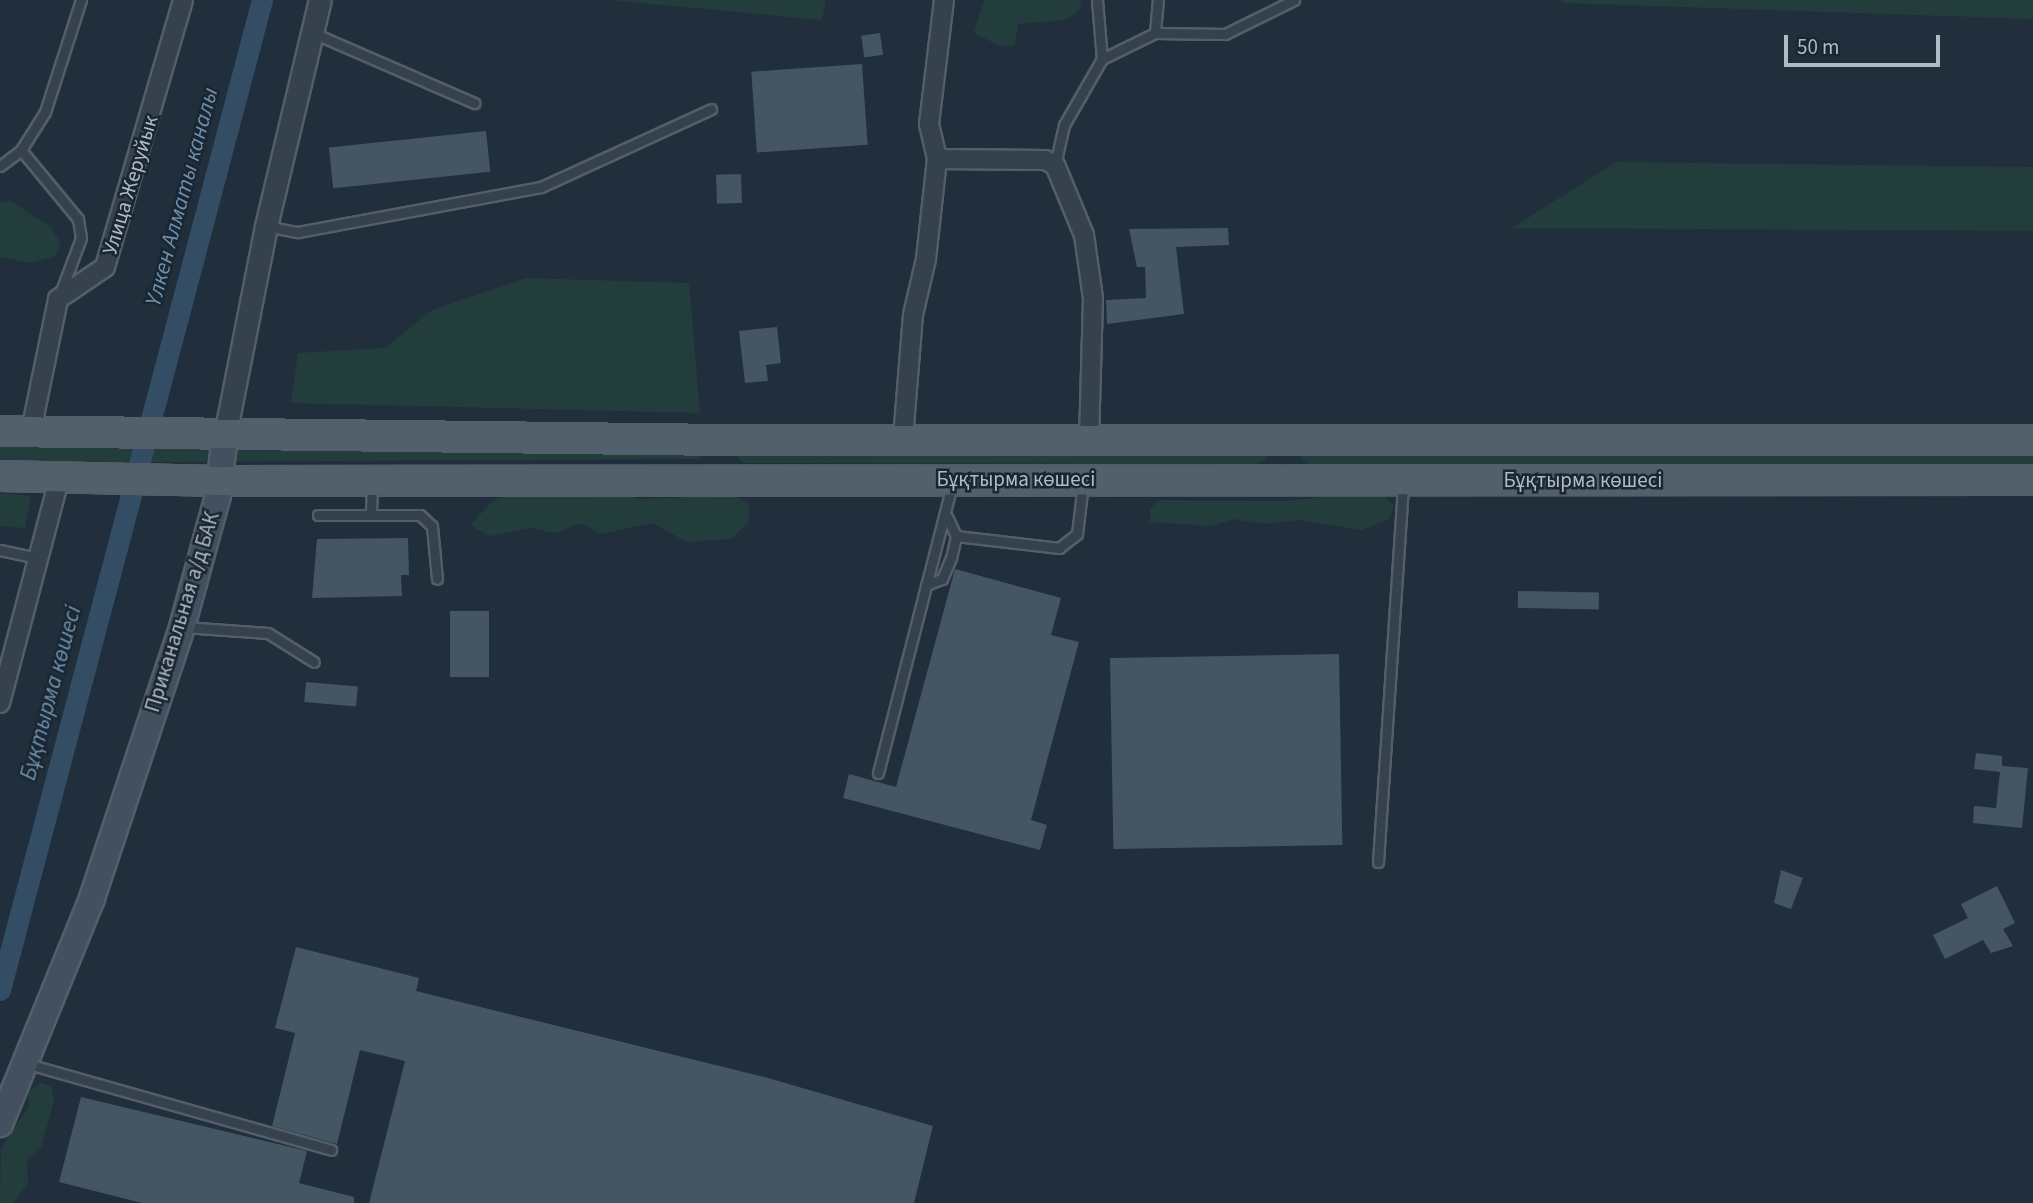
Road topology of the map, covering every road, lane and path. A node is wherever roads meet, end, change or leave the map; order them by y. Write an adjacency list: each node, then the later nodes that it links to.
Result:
1 (81, 0): 13 (lane)
2 (183, 0): 18 (street, Улица Жеруйык)
3 (320, 0): 8 (street, Приканальная а/д БАК)
4 (944, 0): 14 (street)
5 (1097, 0): 10 (lane)
6 (1158, 0): 9 (lane)
7 (1294, 0): 9 (lane)
8 (312, 32): 11 (lane); 17 (street, Приканальная а/д БАК)
9 (1155, 33): 10 (lane)
10 (1102, 59): 15 (lane)
11 (474, 103)
12 (711, 108): 17 (lane)
13 (21, 150): 16 (lane); 18 (lane)
14 (937, 159): 15 (street); 22 (street)
15 (1055, 165): 25 (street)
16 (0, 166)
17 (266, 226): 21 (street, Приканальная а/д БАК)
18 (58, 299): 20 (street)
19 (0, 431): 20 (main road, Бұқтырма көшесі)
20 (30, 431): 21 (main road, Бұқтырма көшесі)
21 (214, 435): 23 (main road, Бұқтырма көшесі); 36 (main road, Приканальная а/д БАК)
22 (903, 439): 23 (main road, Бұқтырма көшесі); 25 (main road, Бұқтырма көшесі)
23 (725, 440): 30 (main road)
24 (2033, 440): 26 (main road, Бұқтырма көшесі)
25 (1089, 441): 26 (main road, Бұқтырма көшесі)
26 (1284, 441): 33 (main road)
27 (0, 476): 28 (main road, Бұқтырма көшесі)
28 (70, 476): 36 (main road, Бұқтырма көшесі); 42 (street)
29 (372, 478): 30 (main road, Бұқтырма көшесі); 36 (main road, Бұқтырма көшесі); 37 (lane)
30 (724, 479): 31 (main road, Бұқтырма көшесі)
31 (953, 479): 32 (main road, Бұқтырма көшесі); 39 (lane)
32 (1084, 479): 33 (main road, Бұқтырма көшесі); 40 (lane)
33 (1281, 479): 34 (main road, Бұқтырма көшесі)
34 (1404, 480): 35 (main road, Бұқтырма көшесі); 49 (lane)
35 (2033, 480)
36 (220, 481): 45 (main road, Приканальная а/д БАК)
37 (371, 513): 38 (lane); 43 (lane)
38 (318, 515)
39 (947, 517): 40 (lane); 44 (lane)
40 (957, 536): 44 (lane)
41 (0, 550): 42 (lane)
42 (39, 558): 47 (street)
43 (438, 579)
44 (926, 585): 48 (lane)
45 (182, 627): 46 (lane); 50 (main road, Приканальная а/д БАК)
46 (314, 662)
47 (0, 703)
48 (878, 774)
49 (1378, 862)
50 (28, 1064): 51 (main road, Приканальная а/д БАК); 52 (lane)
51 (0, 1124)
52 (331, 1150)

